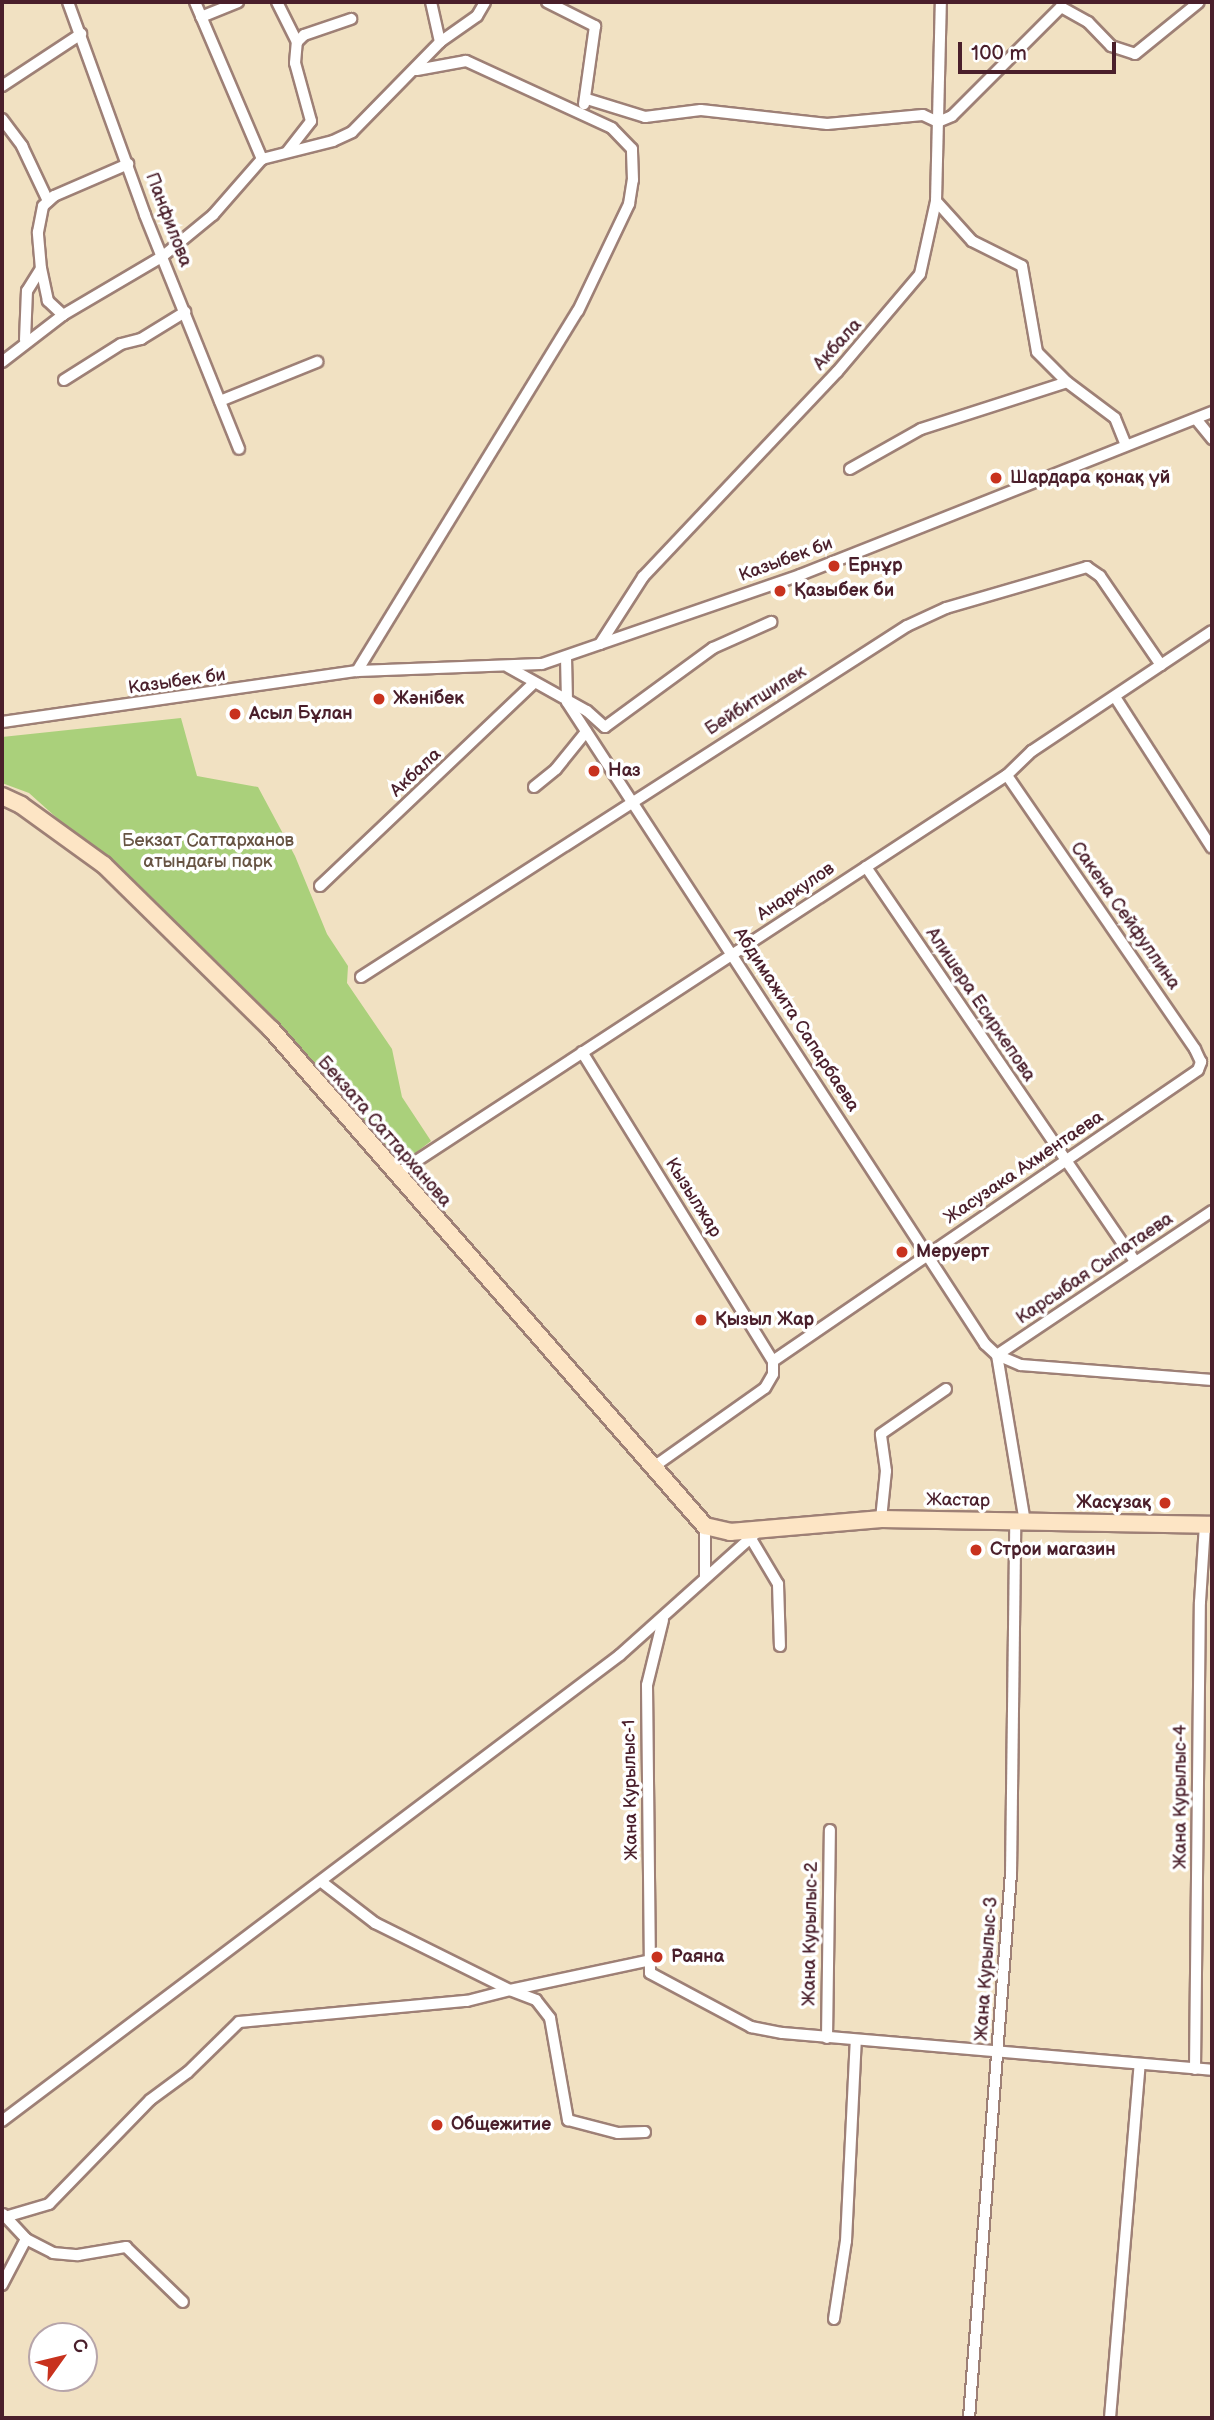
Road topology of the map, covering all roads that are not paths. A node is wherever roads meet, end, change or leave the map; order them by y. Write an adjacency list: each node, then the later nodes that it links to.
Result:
1 (68, 2): 12 (street, Панфилова)
2 (195, 2): 10 (street)
3 (238, 2): 10 (street)
4 (277, 2): 14 (street)
5 (431, 2): 13 (street)
6 (485, 2): 13 (street)
7 (547, 2): 17 (street)
8 (942, 2): 20 (street, Акбала)
9 (1199, 2): 20 (street)
10 (201, 17): 22 (street)
11 (351, 19): 14 (street)
12 (81, 34): 16 (street); 23 (street, Панфилова)
13 (440, 41): 15 (street)
14 (298, 42): 21 (street)
15 (417, 69): 18 (street); 21 (street)
16 (2, 86)
17 (587, 99): 18 (street); 20 (street)
18 (578, 111): 48 (street)
19 (2, 119): 24 (street)
20 (938, 122): 25 (street, Акбала)
21 (287, 152): 22 (street)
22 (262, 159): 26 (street)
23 (128, 164): 24 (street); 26 (street, Панфилова)
24 (48, 201): 27 (street)
25 (936, 201): 34 (street); 44 (street, Акбала)
26 (163, 256): 28 (street, Панфилова); 29 (street)
27 (41, 269): 29 (street); 30 (street)
28 (185, 312): 33 (street); 35 (street, Панфилова)
29 (63, 314): 30 (street)
30 (25, 340): 31 (street)
31 (2, 362)
32 (317, 362): 35 (street)
33 (64, 380)
34 (1067, 382): 39 (street); 41 (street)
35 (220, 401): 40 (street, Панфилова)
36 (1212, 412): 37 (street, Казыбек би)
37 (1196, 419): 38 (street); 39 (street, Казыбек би)
38 (1212, 439)
39 (1125, 443): 44 (street, Казыбек би)
40 (239, 449)
41 (850, 469)
42 (771, 622): 51 (street)
43 (1212, 631): 46 (street, Анаркулов)
44 (600, 644): 45 (street, Казыбек би)
45 (566, 657): 47 (street, Казыбек би); 51 (street)
46 (1161, 665): 50 (street, Анаркулов); 57 (street, Бейбитшилек)
47 (508, 667): 48 (street, Казыбек би); 49 (street)
48 (357, 671): 52 (street, Казыбек би)
49 (534, 682): 51 (street); 60 (street, Акбала)
50 (1115, 697): 54 (street, Анаркулов); 58 (street)
51 (567, 702): 53 (street, Абдимажита Сапарбаева)
52 (2, 722)
53 (586, 732): 55 (street); 57 (street, Абдимажита Сапарбаева)
54 (1007, 775): 59 (street, Анаркулов); 64 (street, Сакена Сейфуллина)
55 (534, 787)
56 (2, 796): 66 (street, Бекзата Саттарханова)
57 (631, 801): 61 (street, Абдимажита Сапарбаева); 62 (street, Бейбитшилек)
58 (1212, 848)
59 (866, 867): 61 (street, Анаркулов); 65 (street, Алишера Есиркепова)
60 (320, 887)
61 (733, 955): 63 (street, Анаркулов); 68 (street, Абдимажита Сапарбаева)
62 (361, 977)
63 (582, 1052): 66 (street, Анаркулов); 71 (street, Кызылжар)
64 (1190, 1077): 65 (street, Жасузака Ахментаева)
65 (1066, 1162): 68 (street, Жасузака Ахментаева); 69 (street, Алишера Есиркепова)
66 (395, 1175): 74 (street, Бекзата Саттарханова)
67 (1212, 1211): 69 (street, Карсыбая Сыпатаева)
68 (928, 1254): 70 (street, Абдимажита Сапарбаева); 71 (street, Жасузака Ахментаева)
69 (1135, 1262): 70 (street, Карсыбая Сыпатаева)
70 (997, 1355): 72 (street); 76 (street, Абдимажита Сапарбаева)
71 (774, 1362): 74 (street, Жасузака Ахментаева)
72 (1212, 1380)
73 (946, 1389): 75 (street)
74 (652, 1468): 78 (street, Бекзата Саттарханова)
75 (881, 1519): 76 (street, Жастар); 79 (street, Жастар)
76 (1020, 1522): 77 (street, Жастар); 91 (street, Жана Курылыс-3)
77 (1208, 1525): 83 (street, Жана Курылыс-4)
78 (705, 1526): 79 (street, Жастар); 80 (street)
79 (755, 1533): 80 (street); 82 (street)
80 (705, 1577): 81 (street)
81 (663, 1620): 86 (street); 87 (street, Жана Курылыс-1)
82 (780, 1646)
83 (1199, 1758): 84 (street); 93 (street, Жана Курылыс-4)
84 (1212, 1760)
85 (830, 1830): 89 (street, Жана Курылыс-2)
86 (323, 1883): 88 (street); 95 (street)
87 (647, 1961): 88 (street); 89 (street)
88 (510, 1990): 96 (street); 97 (street)
89 (827, 2038): 90 (street)
90 (856, 2040): 91 (street); 101 (street)
91 (998, 2050): 92 (street); 102 (street, Жана Курылыс-3)
92 (1140, 2064): 93 (street); 103 (street)
93 (1195, 2069): 94 (street)
94 (1212, 2070)
95 (2, 2121)
96 (645, 2132)
97 (3, 2215): 98 (street)
98 (26, 2239): 99 (street); 100 (street)
99 (2, 2285)
100 (183, 2302)
101 (834, 2319)
102 (970, 2418)
103 (1110, 2418)

